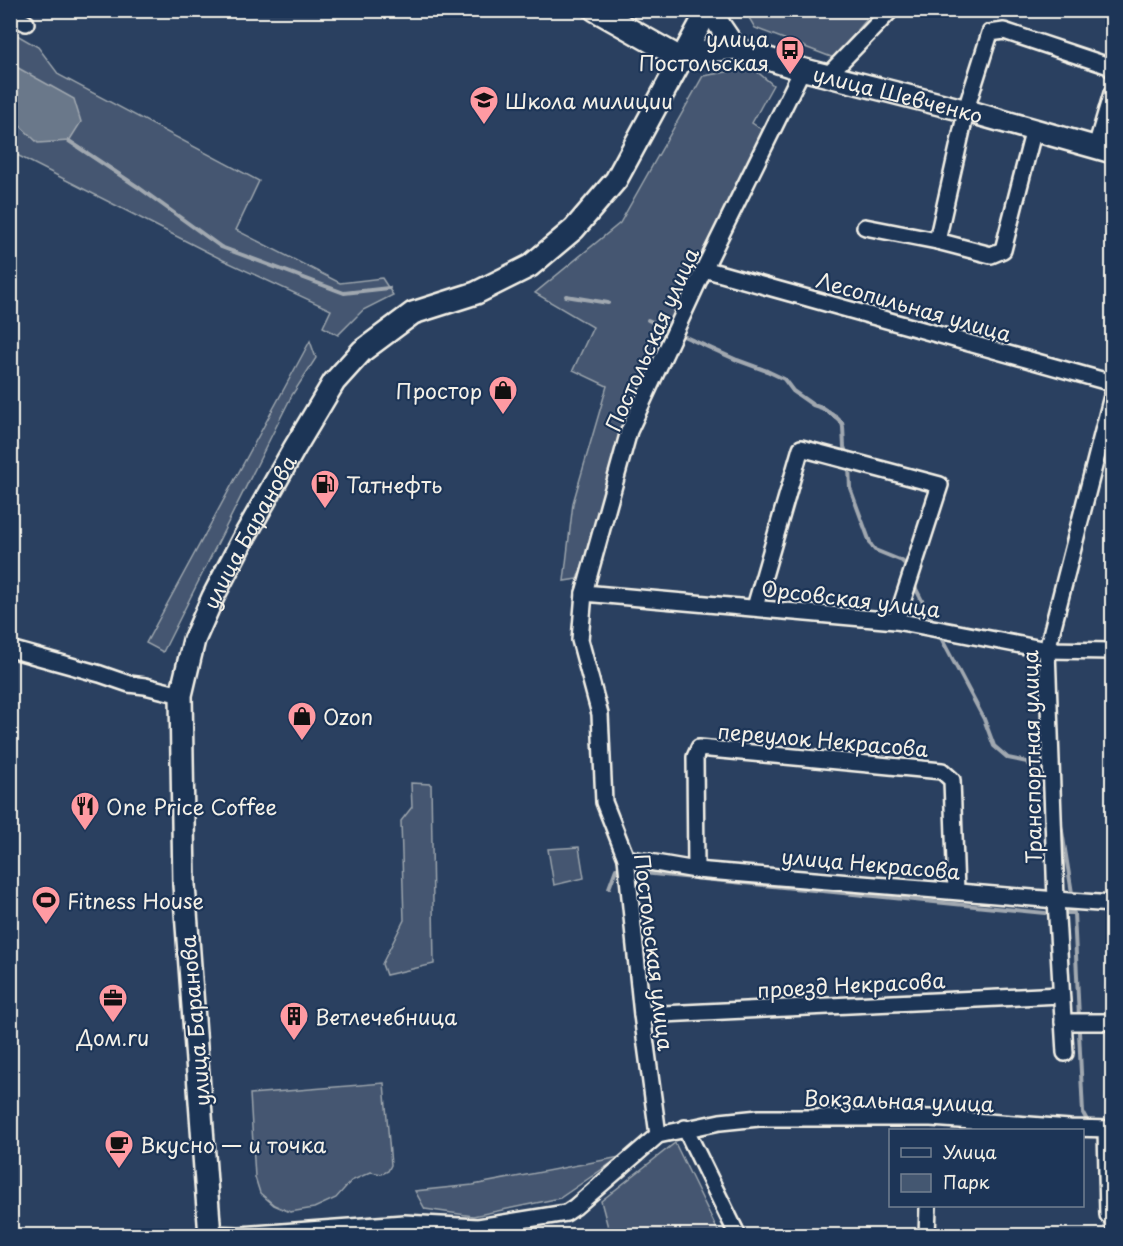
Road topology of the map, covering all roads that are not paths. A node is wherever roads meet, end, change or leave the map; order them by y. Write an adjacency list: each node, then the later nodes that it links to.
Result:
1 (595, 10): 7 (main road)
2 (710, 10): 6 (main road); 7 (main road, улица Баранова)
3 (891, 10): 10 (street)
4 (10, 14): 5 (street)
5 (26, 23)
6 (735, 48): 7 (main road, улица Шевченко); 8 (main road, улица Шевченко)
7 (682, 59): 26 (main road, улица Баранова)
8 (802, 70): 10 (main road, улица Шевченко); 17 (street, Постольская улица)
9 (1113, 70): 12 (street)
10 (827, 76): 12 (main road, улица Шевченко)
11 (1113, 93): 14 (street)
12 (967, 111): 13 (main road, улица Шевченко); 16 (street)
13 (1034, 129): 14 (main road, улица Шевченко); 16 (street)
14 (1104, 149)
15 (865, 227): 16 (street)
16 (937, 241)
17 (704, 269): 18 (street, Лесопильная улица); 20 (street, Постольская улица)
18 (1113, 383)
19 (1113, 396): 24 (street, Транспортная улица)
20 (584, 593): 21 (street, Орсовская улица); 27 (street, Постольская улица)
21 (755, 607): 22 (street, Орсовская улица); 22 (street)
22 (896, 621): 24 (street, Орсовская улица)
23 (10, 649): 26 (street)
24 (1047, 650): 25 (street, Орсовская улица); 30 (street, Транспортная улица)
25 (1113, 651)
26 (181, 695): 43 (main road, улица Баранова)
27 (626, 858): 28 (street, улица Некрасова); 33 (street, Постольская улица)
28 (696, 870): 29 (street, улица Некрасова); 29 (street, переулок Некрасова)
29 (956, 891): 30 (street, улица Некрасова)
30 (1056, 900): 31 (street, улица Некрасова); 32 (street, Транспортная улица)
31 (1113, 904)
32 (1061, 995): 33 (street, проезд Некрасова); 34 (street, Транспортная улица)
33 (642, 1015): 40 (street, Постольская улица)
34 (1064, 1022): 35 (street); 36 (street, Транспортная улица)
35 (1113, 1022)
36 (1065, 1053)
37 (931, 1124): 38 (street, Вокзальная улица); 39 (street, Вокзальная улица)
38 (685, 1128): 40 (street, Вокзальная улица); 44 (street)
39 (1109, 1129): 42 (street)
40 (658, 1135): 43 (street)
41 (928, 1207): 45 (street)
42 (1108, 1215)
43 (207, 1235)
44 (738, 1236)
45 (927, 1236)

